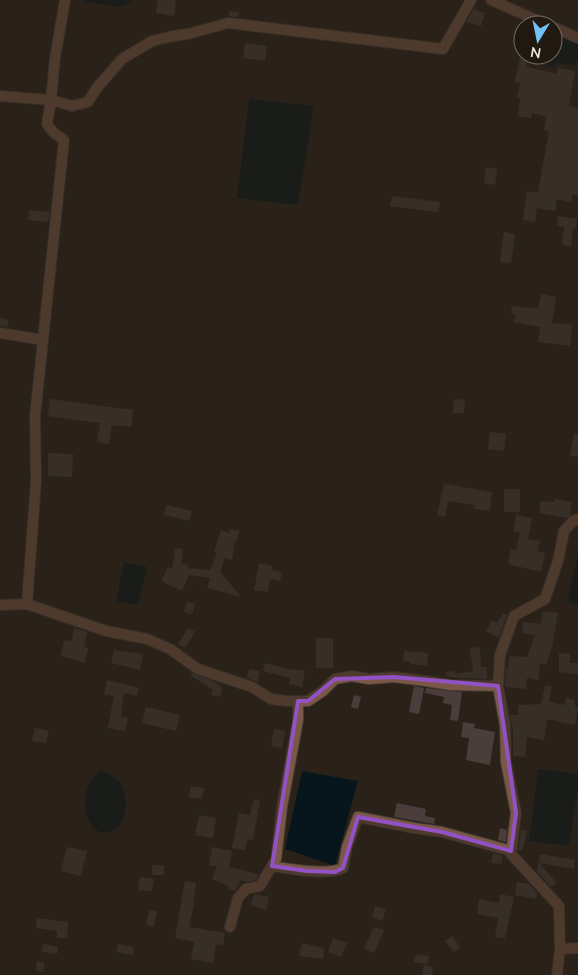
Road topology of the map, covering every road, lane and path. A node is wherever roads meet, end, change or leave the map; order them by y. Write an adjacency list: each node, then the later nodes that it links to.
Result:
1 (65, 0): 8 (street)
2 (471, 0): 8 (street)
3 (491, 0): 4 (street)
4 (525, 15)
5 (563, 31): 6 (street)
6 (578, 38)
7 (0, 96): 8 (street)
8 (51, 100): 10 (street)
9 (0, 333): 10 (street)
10 (43, 340): 12 (street)
11 (578, 519): 14 (street)
12 (27, 604): 13 (street); 15 (street)
13 (0, 605)
14 (498, 686): 15 (street); 16 (street)
15 (298, 701): 17 (street)
16 (511, 851): 17 (street); 20 (street)
17 (272, 866): 18 (street)
18 (230, 927)
19 (578, 948): 20 (street)
20 (560, 949): 21 (street)
21 (557, 975)

